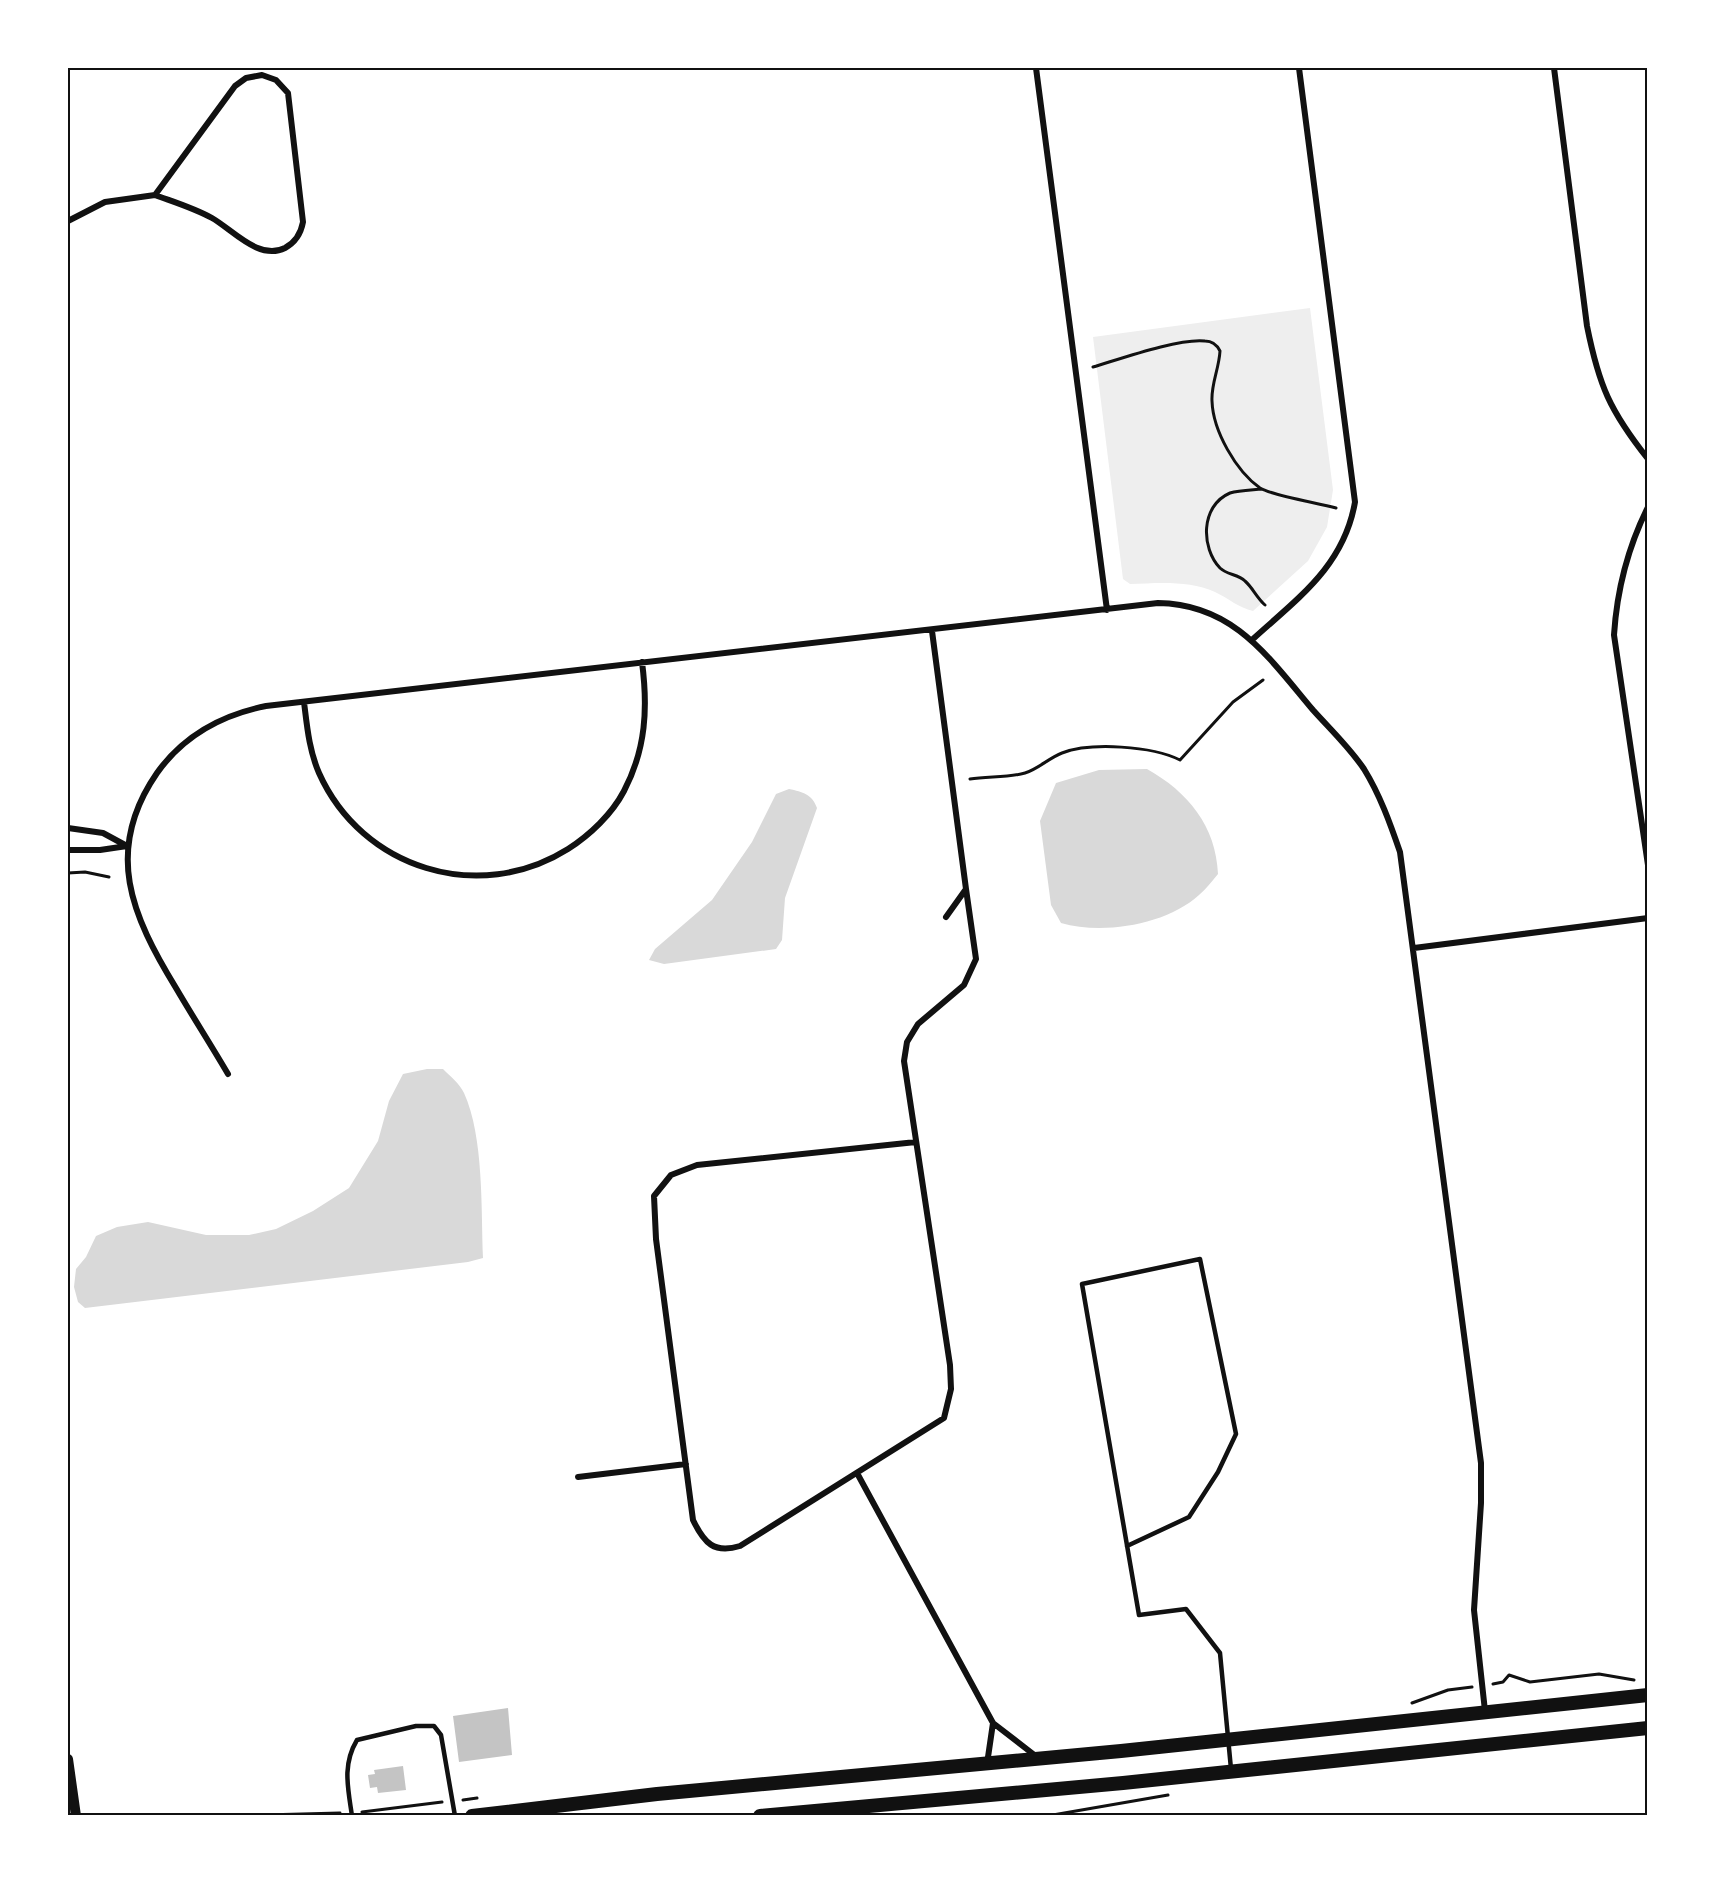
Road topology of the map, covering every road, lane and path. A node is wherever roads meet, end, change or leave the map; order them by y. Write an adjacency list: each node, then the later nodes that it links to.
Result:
1 (1036, 68): 12 (street)
2 (1299, 68): 14 (street)
3 (1554, 68): 7 (street)
4 (155, 195): 4 (street); 5 (street)
5 (68, 221)
6 (1093, 367): 8 (path)
7 (1647, 459)
8 (1262, 489): 10 (path); 11 (path)
9 (1647, 507): 22 (street)
10 (1336, 508)
11 (1265, 605)
12 (1107, 610): 13 (street); 14 (street)
13 (932, 631): 15 (street); 25 (street)
14 (1253, 639): 28 (street)
15 (642, 662): 17 (street); 17 (street)
16 (1263, 680): 18 (path)
17 (304, 702): 20 (street)
18 (970, 779)
19 (68, 828): 20 (street)
20 (127, 846): 21 (street); 29 (street)
21 (68, 850)
22 (1647, 866)
23 (68, 873): 24 (path)
24 (109, 877)
25 (966, 890): 26 (street); 30 (street)
26 (946, 918)
27 (1647, 918): 28 (street)
28 (1414, 948): 38 (street)
29 (228, 1074)
30 (916, 1142): 31 (street); 32 (street)
31 (686, 1464): 32 (street); 33 (street)
32 (857, 1473): 39 (street)
33 (578, 1476)
34 (1127, 1546): 34 (lane); 41 (lane)
35 (1641, 1681): 36 (path)
36 (1503, 1682)
37 (1647, 1695): 38 (main road)
38 (1485, 1712): 41 (main road)
39 (993, 1723): 43 (street); 44 (street)
40 (1647, 1728): 45 (main road)
41 (1228, 1740): 43 (main road); 45 (lane)
42 (68, 1759): 47 (street)
43 (1040, 1759): 44 (main road)
44 (987, 1764): 50 (main road)
45 (1231, 1771): 51 (main road)
46 (1132, 1802): 52 (path)
47 (76, 1815)
48 (352, 1815): 49 (lane)
49 (455, 1815)
50 (472, 1815)
51 (760, 1815)
52 (1047, 1815)

